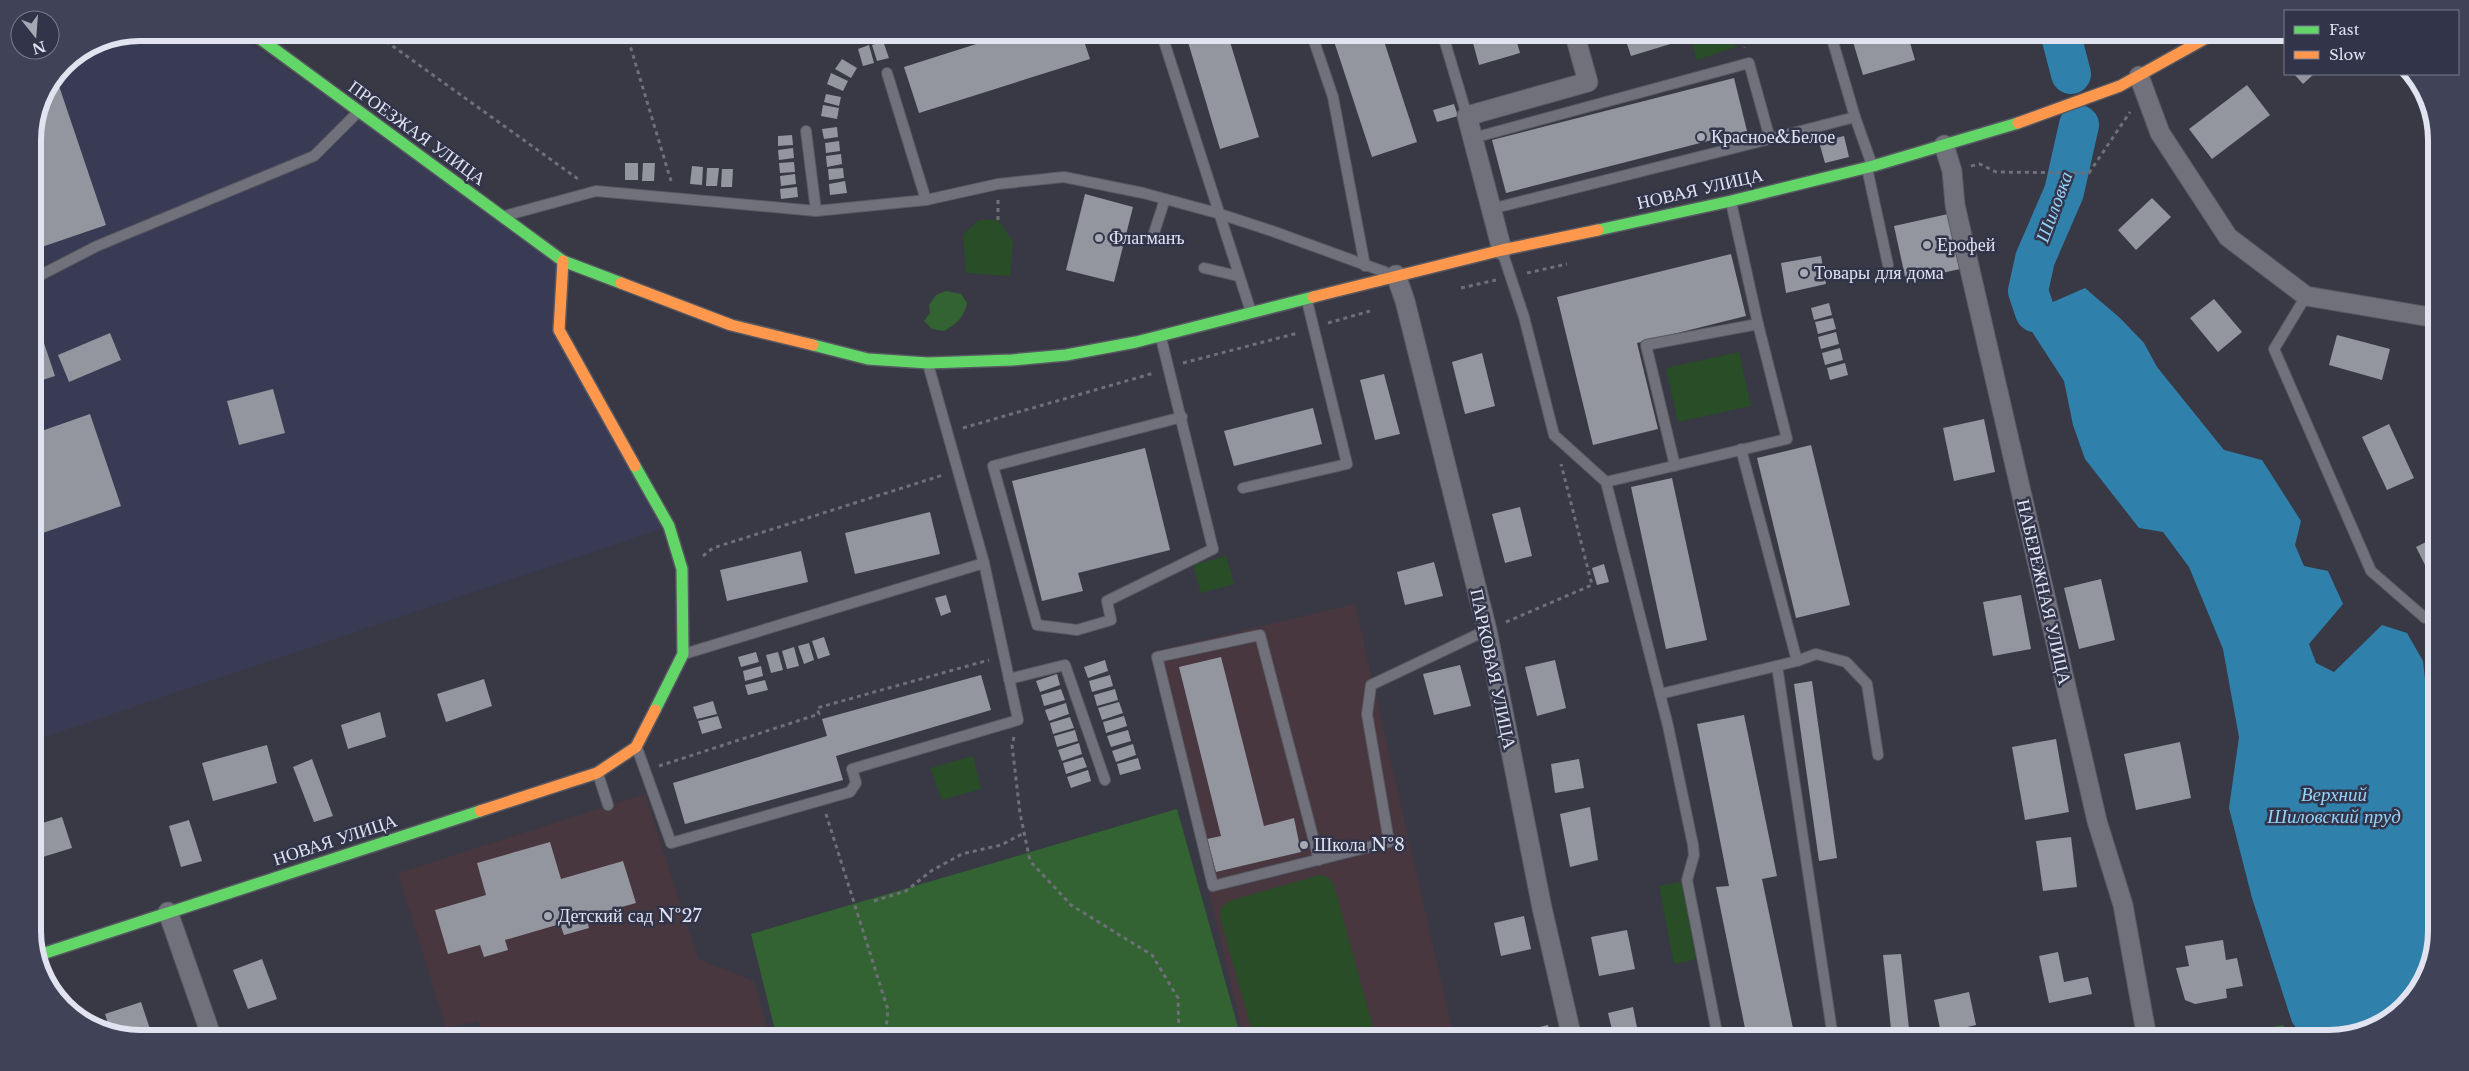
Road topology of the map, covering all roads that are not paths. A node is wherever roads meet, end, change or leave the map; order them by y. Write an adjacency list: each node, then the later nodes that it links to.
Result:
1 (263, 41): 10 (street, ПРОЕЗЖАЯ УЛИЦА)
2 (1164, 41): 23 (lane)
3 (1314, 41): 29 (lane)
4 (1445, 41): 11 (lane)
5 (1577, 41): 11 (street)
6 (1833, 41): 12 (lane)
7 (2204, 41): 9 (street, НОВАЯ УЛИЦА)
8 (887, 74): 19 (lane)
9 (2141, 84): 16 (street, НОВАЯ УЛИЦА); 34 (street)
10 (358, 112): 24 (street, ПРОЕЗЖАЯ УЛИЦА); 31 (lane)
11 (1467, 116): 14 (street)
12 (1855, 117): 15 (lane); 17 (lane)
13 (806, 131): 22 (lane)
14 (1473, 138): 15 (lane); 21 (street)
15 (1770, 139): 21 (lane)
16 (1944, 145): 17 (street, НОВАЯ УЛИЦА); 66 (street, НАБЕРЕЖНАЯ УЛИЦА)
17 (1870, 167): 20 (street, НОВАЯ УЛИЦА); 28 (lane)
18 (1165, 199): 19 (lane); 23 (lane); 25 (lane)
19 (926, 200): 22 (lane)
20 (1731, 201): 26 (street, НОВАЯ УЛИЦА); 38 (lane)
21 (1491, 209): 26 (street)
22 (816, 211): 24 (lane)
23 (1217, 214): 29 (lane); 33 (lane)
24 (502, 217): 27 (street, ПРОЕЗЖАЯ УЛИЦА)
25 (1152, 239)
26 (1502, 250): 32 (street, НОВАЯ УЛИЦА); 44 (lane)
27 (563, 261): 40 (street, ПРОЕЗЖАЯ УЛИЦА); 49 (street)
28 (1888, 265)
29 (1365, 266): 32 (lane)
30 (1204, 268): 33 (lane)
31 (41, 274)
32 (1396, 275): 35 (street, НОВАЯ УЛИЦА); 48 (street, ПАРКОВАЯ УЛИЦА)
33 (1238, 276): 36 (lane)
34 (2306, 296): 37 (street); 47 (lane)
35 (1306, 298): 36 (street, НОВАЯ УЛИЦА); 45 (lane)
36 (1251, 313): 39 (street, НОВАЯ УЛИЦА)
37 (2428, 317)
38 (1758, 324): 42 (lane); 43 (lane)
39 (1160, 337): 40 (street, НОВАЯ УЛИЦА); 41 (lane)
40 (928, 363): 46 (lane)
41 (1182, 417): 41 (lane)
42 (1740, 449): 43 (lane); 50 (lane)
43 (1675, 466): 44 (lane)
44 (1606, 482): 53 (lane)
45 (1243, 488)
46 (984, 563): 49 (lane); 52 (lane)
47 (2425, 618)
48 (1487, 630): 59 (lane); 63 (street, ПАРКОВАЯ УЛИЦА)
49 (683, 654): 54 (street)
50 (1797, 661): 51 (lane); 55 (lane)
51 (1777, 666): 53 (lane); 65 (lane)
52 (1009, 679): 54 (lane); 57 (lane)
53 (1660, 694): 64 (lane)
54 (636, 747): 56 (street, НОВАЯ УЛИЦА)
55 (1878, 755)
56 (598, 774): 58 (lane); 60 (street, НОВАЯ УЛИЦА)
57 (1105, 780)
58 (608, 805)
59 (1319, 860): 59 (lane)
60 (168, 912): 61 (street, НОВАЯ УЛИЦА); 62 (street)
61 (44, 953)
62 (209, 1030)
63 (1570, 1030)
64 (1716, 1030)
65 (1831, 1030)
66 (2146, 1030)

